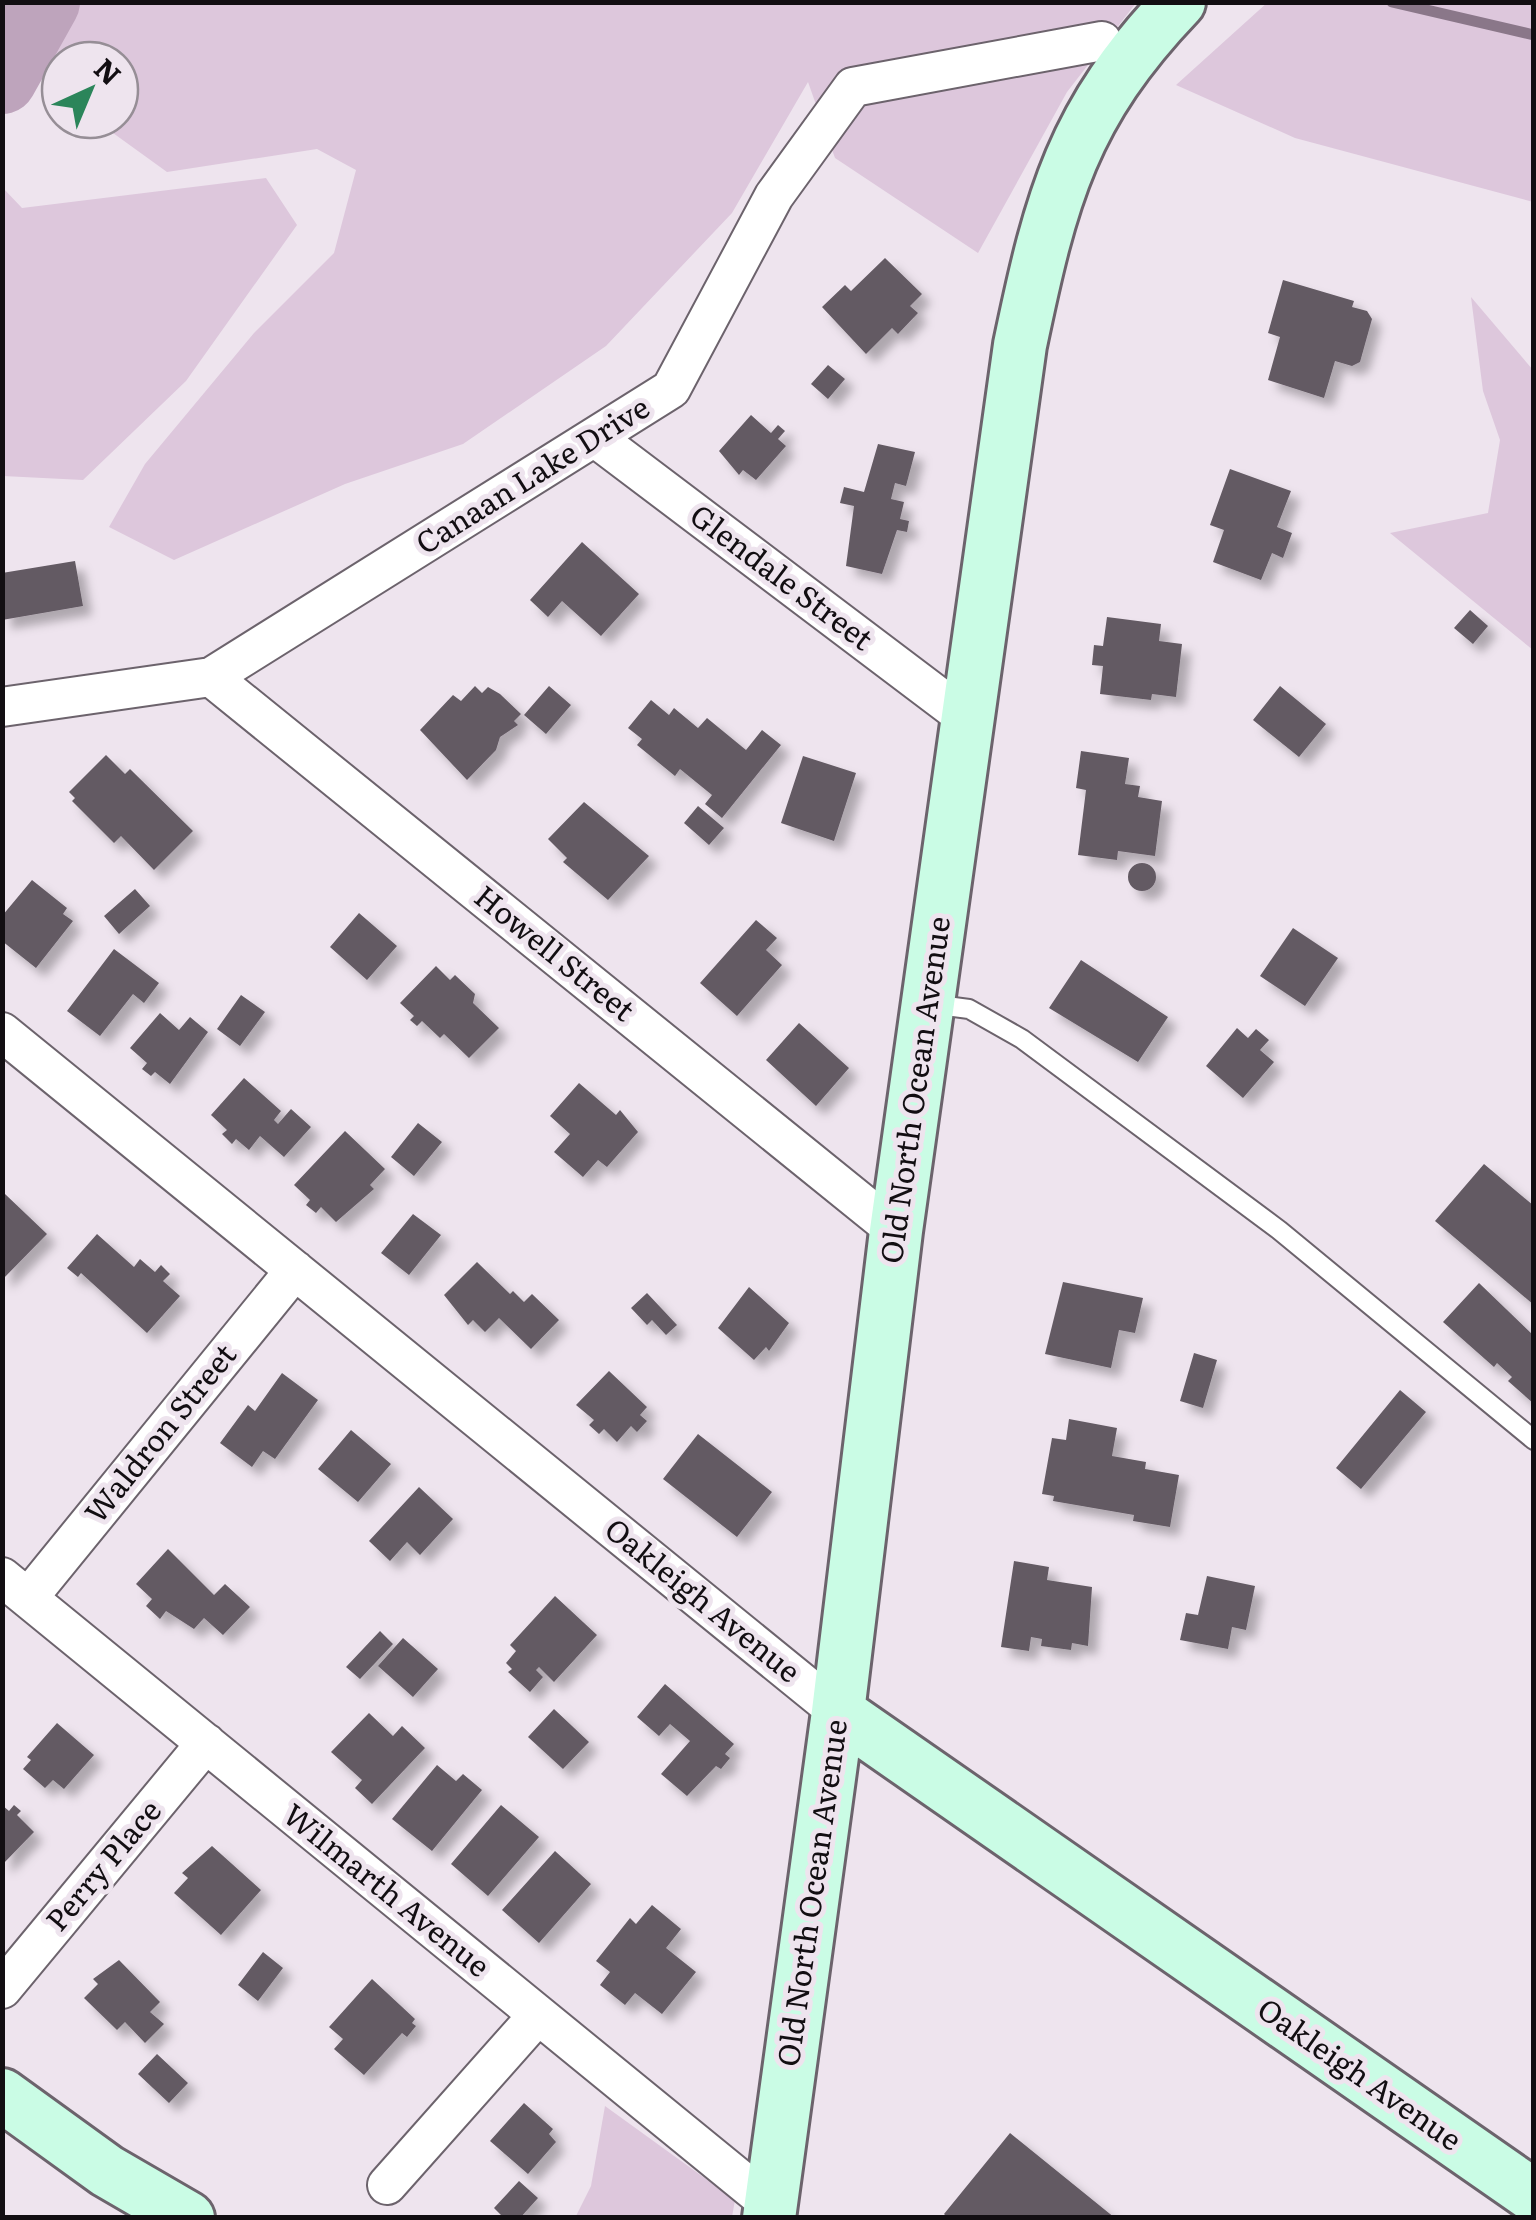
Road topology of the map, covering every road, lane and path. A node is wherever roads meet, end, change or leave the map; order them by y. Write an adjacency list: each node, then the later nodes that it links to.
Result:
1 (1180, 2): 6 (street, Old North Ocean Avenue)
2 (1102, 41): 3 (street, Canaan Lake Drive)
3 (596, 439): 4 (street, Canaan Lake Drive); 6 (street, Glendale Street)
4 (211, 676): 5 (street, Canaan Lake Drive); 9 (street, Howell Street)
5 (2, 707)
6 (966, 718): 7 (street, Old North Ocean Avenue)
7 (928, 1003): 9 (street, Old North Ocean Avenue); 11 (lane)
8 (2, 1032): 10 (street, Oakleigh Avenue)
9 (896, 1230): 13 (street, Old North Ocean Avenue)
10 (295, 1270): 12 (street, Waldron Street); 13 (street, Oakleigh Avenue)
11 (1534, 1440)
12 (15, 1588): 14 (street, Wilmarth Avenue)
13 (838, 1712): 19 (street, Oakleigh Avenue); 20 (street, Old North Ocean Avenue)
14 (206, 1743): 15 (street, Perry Place); 16 (street, Wilmarth Avenue)
15 (2, 1989)
16 (538, 2015): 18 (street); 20 (street, Wilmarth Avenue)
17 (2, 2095): 21 (street)
18 (387, 2185)
19 (1534, 2196)
20 (769, 2211)
21 (188, 2218)

